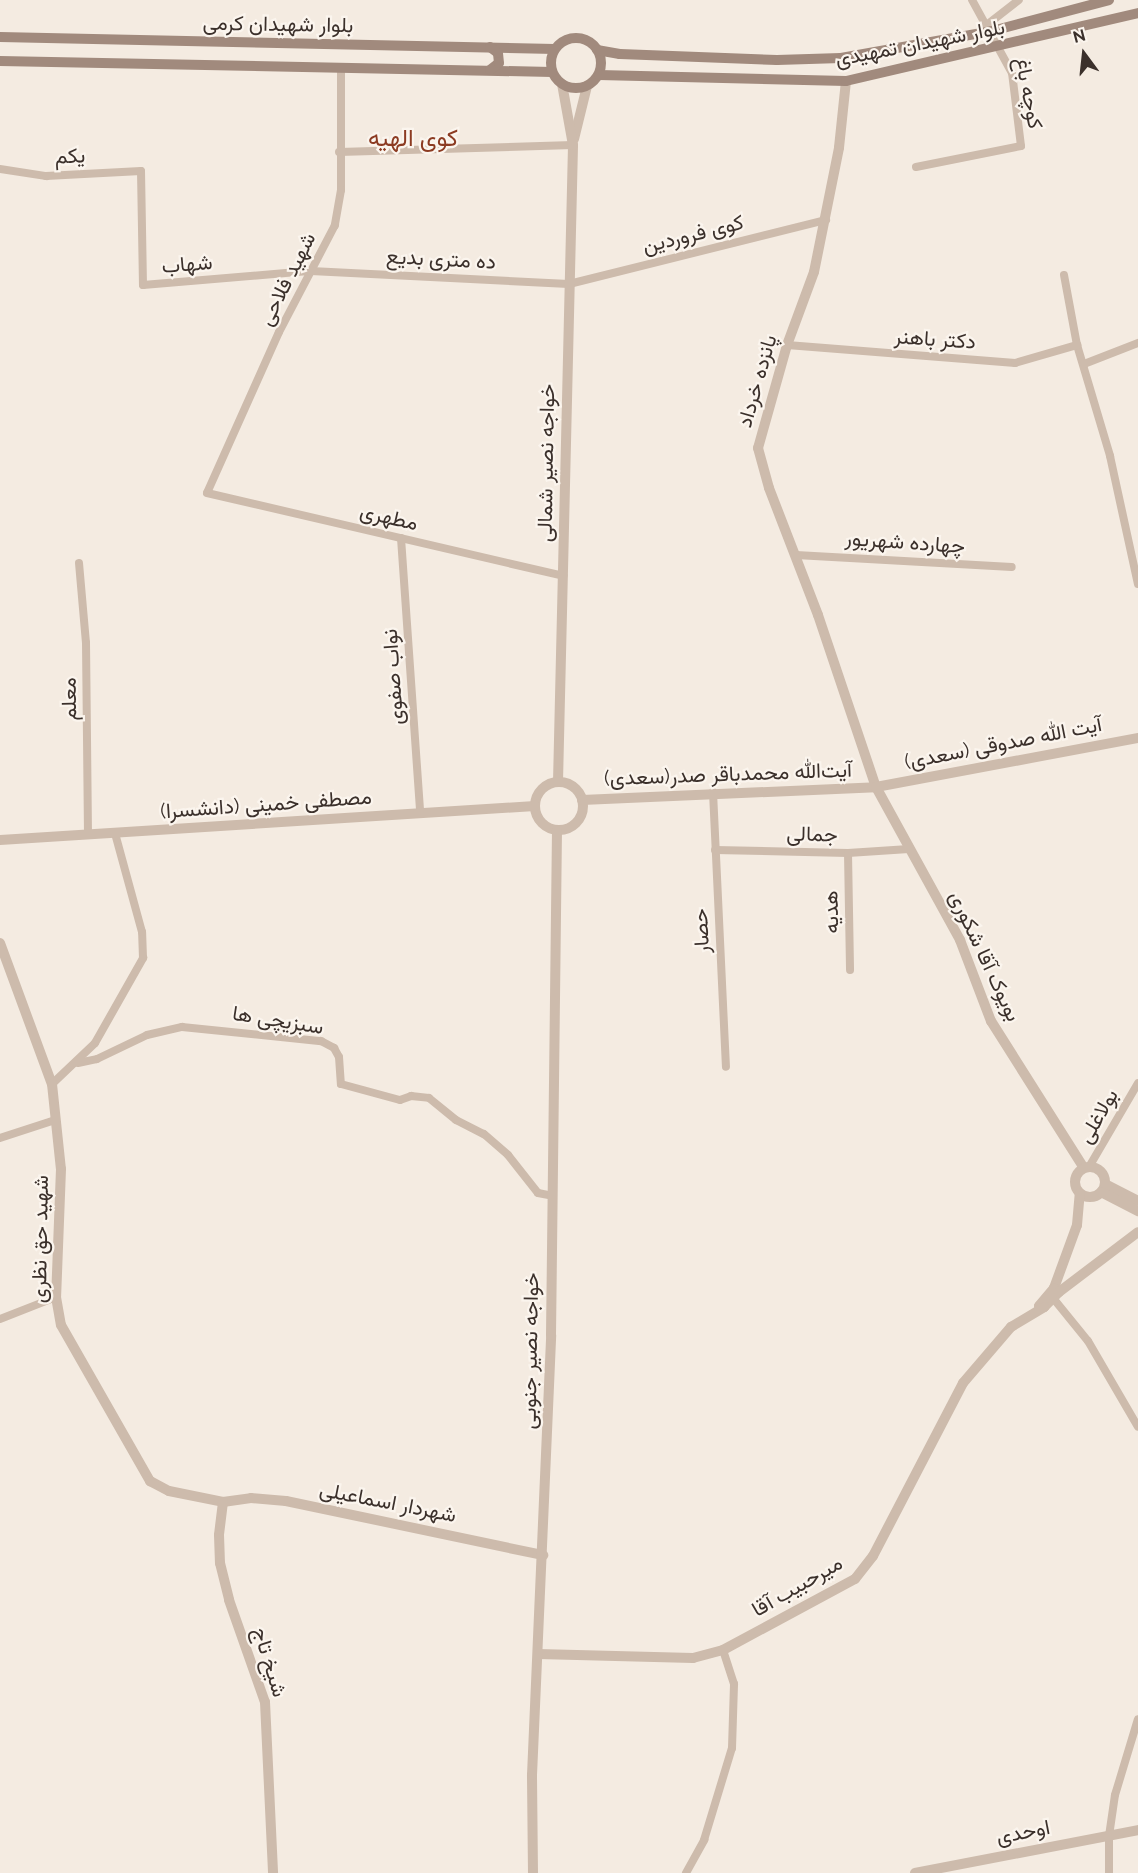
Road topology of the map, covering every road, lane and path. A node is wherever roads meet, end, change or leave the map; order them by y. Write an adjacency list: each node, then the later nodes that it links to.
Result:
1 (972, 0): 5 (street)
2 (1019, 0): 5 (street)
3 (1109, 0): 5 (main road, بلوار شهیدان تمهیدی)
4 (1138, 13): 8 (main road, بلوار شهیدان تمهیدی)
5 (990, 27): 8 (street); 10 (main road, بلوار شهیدان تمهیدی)
6 (0, 38): 7 (main road, بلوار شهیدان کرمی)
7 (490, 47): 9 (main road, بلوار شهیدان کرمی); 13 (main road)
8 (1001, 47): 16 (main road, بلوار شهیدان تمهیدی); 21 (street, کوچه باغ)
9 (555, 49): 10 (main road); 14 (main road)
10 (597, 50): 15 (main road)
11 (0, 61): 12 (main road, بلوار شهیدان کرمی)
12 (341, 68): 13 (main road, بلوار شهیدان کرمی); 20 (street, شهید فلاحی)
13 (490, 70): 14 (main road, بلوار شهیدان کرمی)
14 (552, 72): 17 (main road)
15 (598, 75): 16 (main road, بلوار شهیدان تمهیدی); 18 (main road)
16 (846, 81): 24 (street, پانزده خرداد)
17 (562, 84): 18 (main road); 19 (street)
18 (588, 86): 19 (street)
19 (573, 145): 20 (street); 27 (street, خواجه نصیر شمالی)
20 (339, 152): 25 (street, شهید فلاحی)
21 (916, 168)
22 (0, 170): 23 (street, یکم)
23 (141, 171): 25 (street, شهاب)
24 (826, 220): 27 (street, کوی فروردین); 29 (street, پانزده خرداد)
25 (312, 271): 27 (street, ده متری بدیع); 32 (street, شهید فلاحی)
26 (1064, 275): 30 (street)
27 (570, 285): 38 (street, خواجه نصیر شمالی)
28 (1138, 343): 31 (street)
29 (787, 345): 30 (street, دکتر باهنر); 34 (street, پانزده خرداد)
30 (1077, 345): 31 (street)
31 (1083, 364): 37 (street)
32 (207, 493): 33 (street, مطهری)
33 (401, 538): 38 (street, مطهری); 46 (street, نواب صفوی)
34 (796, 555): 36 (street, چهارده شهریور); 42 (street, پانزده خرداد)
35 (79, 563): 49 (street, معلم)
36 (1012, 567)
37 (1136, 569): 39 (street)
38 (563, 576): 41 (street, خواجه نصیر شمالی)
39 (1138, 584)
40 (1138, 738): 42 (street, آیت الله صدوقی (سعدی))
41 (558, 782): 44 (street); 45 (street)
42 (876, 787): 43 (street, آیت‌الله محمدباقر صدر(سعدی)); 51 (street, بویوک آقا شکوری)
43 (713, 792): 44 (street, آیت‌الله محمدباقر صدر(سعدی)); 52 (street, حصار)
44 (582, 800): 47 (street)
45 (535, 806): 46 (street, مصطفی خمینی (دانشسرا)); 47 (street)
46 (420, 813): 48 (street, مصطفی خمینی (دانشسرا))
47 (557, 830): 65 (street, خواجه نصیر جنوبی)
48 (115, 833): 49 (street, مصطفی خمینی (دانشسرا)); 56 (street)
49 (88, 835): 50 (street, مصطفی خمینی (دانشسرا))
50 (0, 840)
51 (909, 849): 53 (street, جمالی); 62 (street, بویوک آقا شکوری)
52 (715, 850): 53 (street, جمالی); 57 (street, حصار)
53 (848, 853): 55 (street, هدیه)
54 (0, 943): 59 (street, شهید حق نظری)
55 (850, 970)
56 (78, 1063): 59 (street); 65 (street, سبزیچی ها)
57 (726, 1067)
58 (1138, 1083): 62 (street, بولاغلی)
59 (52, 1084): 60 (street, شهید حق نظری)
60 (55, 1120): 61 (street); 70 (street, شهید حق نظری)
61 (0, 1138)
62 (1087, 1168): 63 (street); 64 (street)
63 (1103, 1188): 64 (street); 66 (street); 67 (street)
64 (1080, 1193): 69 (street)
65 (553, 1196): 74 (street, خواجه نصیر جنوبی)
66 (1138, 1201)
67 (1138, 1211)
68 (1138, 1232): 69 (street, میرحبیب آقا)
69 (1056, 1293): 72 (street); 75 (street, میرحبیب آقا)
70 (56, 1297): 71 (street); 73 (street, شهید حق نظری)
71 (0, 1319)
72 (1138, 1427)
73 (224, 1502): 74 (street, شهردار اسماعیلی); 80 (street, شیخ تاج)
74 (543, 1555): 76 (street, خواجه نصیر جنوبی)
75 (723, 1650): 76 (street, میرحبیب آقا); 82 (street)
76 (538, 1654): 81 (street, خواجه نصیر جنوبی)
77 (1138, 1719): 79 (street)
78 (1138, 1830): 79 (street, اوحدی)
79 (1109, 1836): 83 (street, اوحدی); 84 (street)
80 (273, 1873)
81 (532, 1873)
82 (686, 1873)
83 (915, 1873)
84 (1109, 1873)

